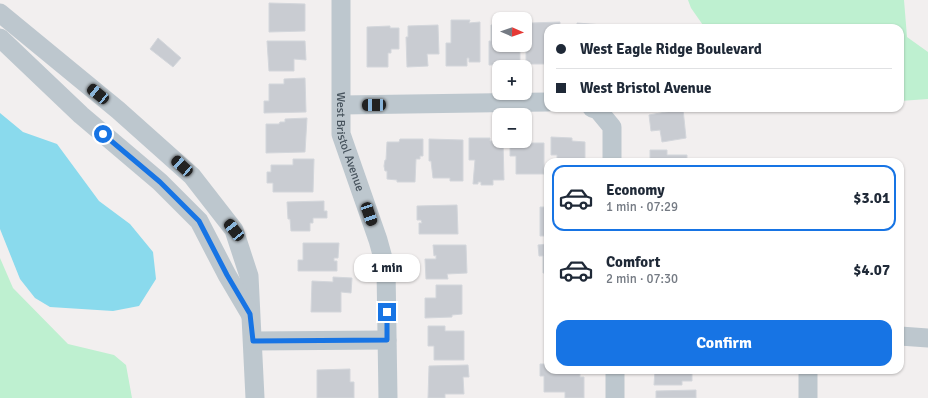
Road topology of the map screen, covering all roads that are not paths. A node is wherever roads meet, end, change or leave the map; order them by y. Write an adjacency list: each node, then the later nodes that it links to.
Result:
1 (341, 0): 5 (street, West Bristol Avenue)
2 (0, 13): 8 (street)
3 (0, 38): 8 (street)
4 (544, 102): 5 (street)
5 (342, 105): 11 (street, West Bristol Avenue)
6 (598, 112): 7 (street)
7 (612, 158)
8 (250, 314): 12 (street)
9 (904, 336): 10 (street)
10 (928, 338)
11 (387, 340): 12 (street); 16 (street, West Bristol Avenue)
12 (253, 341): 15 (street)
13 (615, 374): 17 (street)
14 (808, 374): 18 (street)
15 (255, 398)
16 (388, 398)
17 (615, 398)
18 (808, 398)

